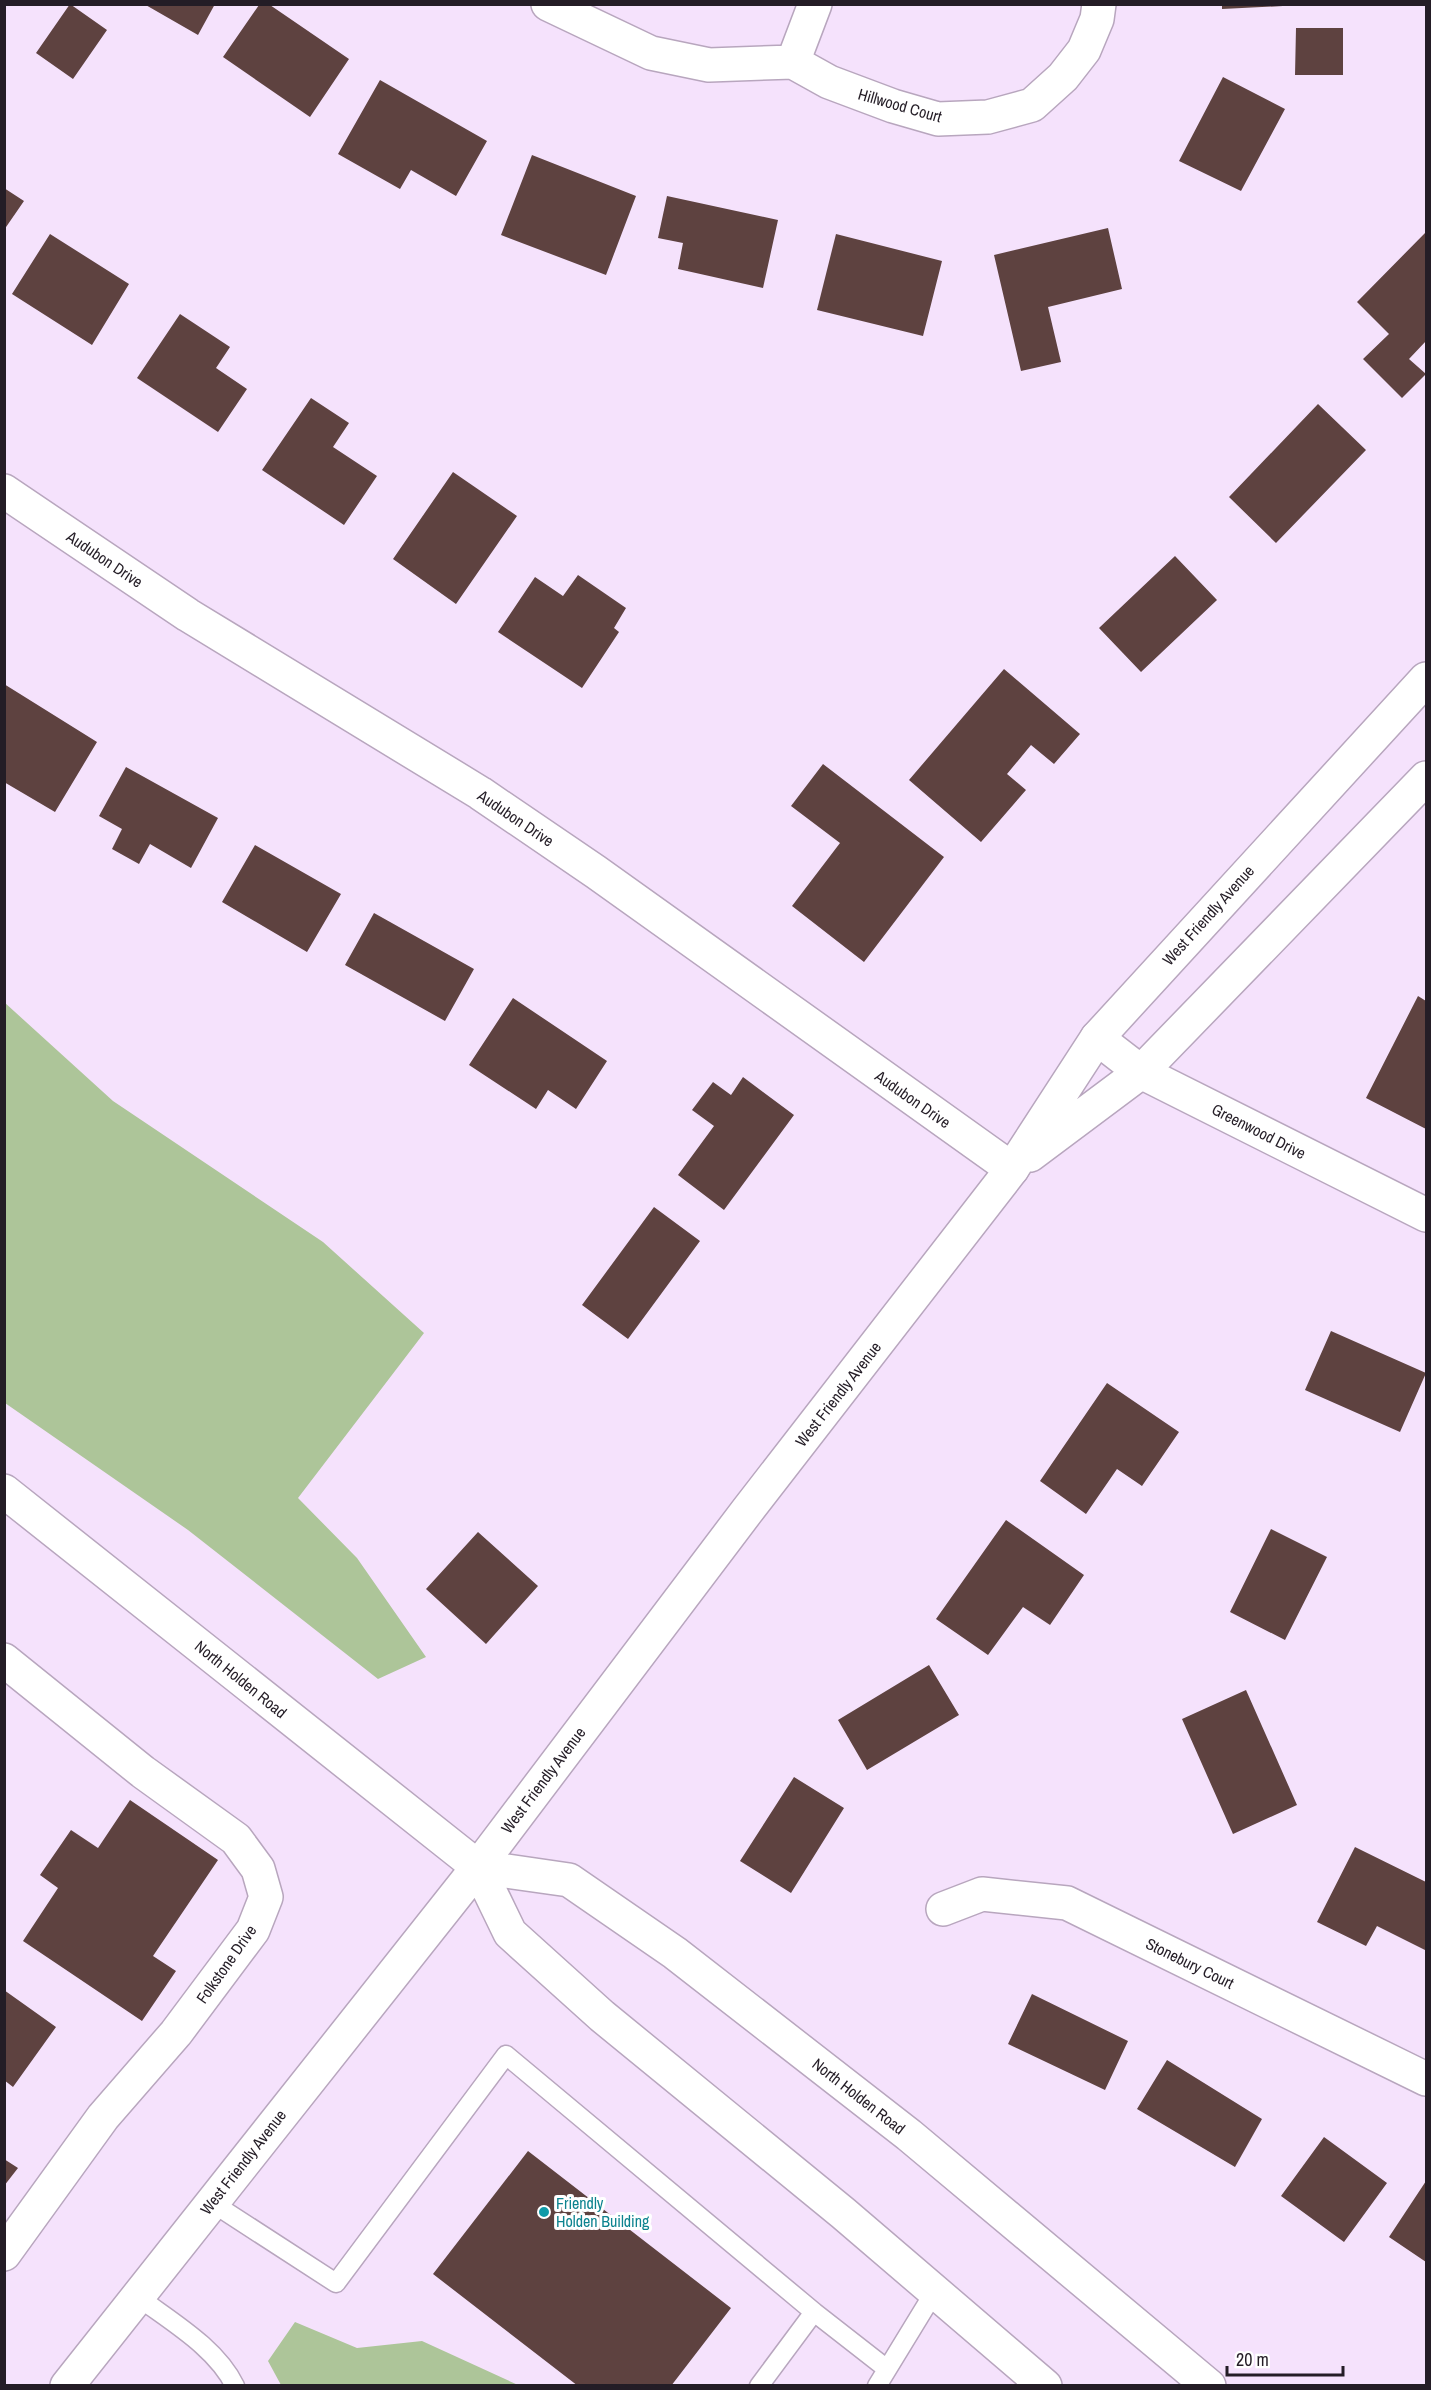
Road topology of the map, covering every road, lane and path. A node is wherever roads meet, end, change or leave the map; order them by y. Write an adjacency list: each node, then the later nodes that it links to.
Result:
1 (548, 4): 4 (main road)
2 (816, 4): 4 (main road)
3 (1099, 4): 4 (main road, Hillwood Court)
4 (793, 62)
5 (4, 491): 10 (main road, Audubon Drive)
6 (1426, 679): 8 (main road, West Friendly Avenue)
7 (1426, 778): 9 (main road, West Friendly Avenue)
8 (1097, 1038): 9 (main road, Greenwood Drive); 10 (main road, West Friendly Avenue)
9 (1141, 1072): 10 (main road, West Friendly Avenue); 11 (main road, Greenwood Drive)
10 (1012, 1169): 14 (main road, West Friendly Avenue)
11 (1426, 1215)
12 (4, 1491): 14 (main road, North Holden Road)
13 (4, 1660): 18 (main road, Folkstone Drive)
14 (478, 1867): 17 (main road, West Friendly Avenue); 19 (main road, North Holden Road); 28 (main road, North Holden Road)
15 (943, 1909): 16 (main road, Stonebury Court)
16 (1426, 2079)
17 (211, 2202): 20 (main road, West Friendly Avenue); 21 (lane)
18 (4, 2254)
19 (934, 2291): 22 (lane); 27 (main road, North Holden Road)
20 (137, 2296): 23 (main road, West Friendly Avenue); 24 (lane)
21 (814, 2312): 22 (lane); 25 (lane)
22 (887, 2369): 26 (lane)
23 (68, 2385)
24 (235, 2385)
25 (759, 2385)
26 (877, 2385)
27 (1045, 2385)
28 (1209, 2385)

